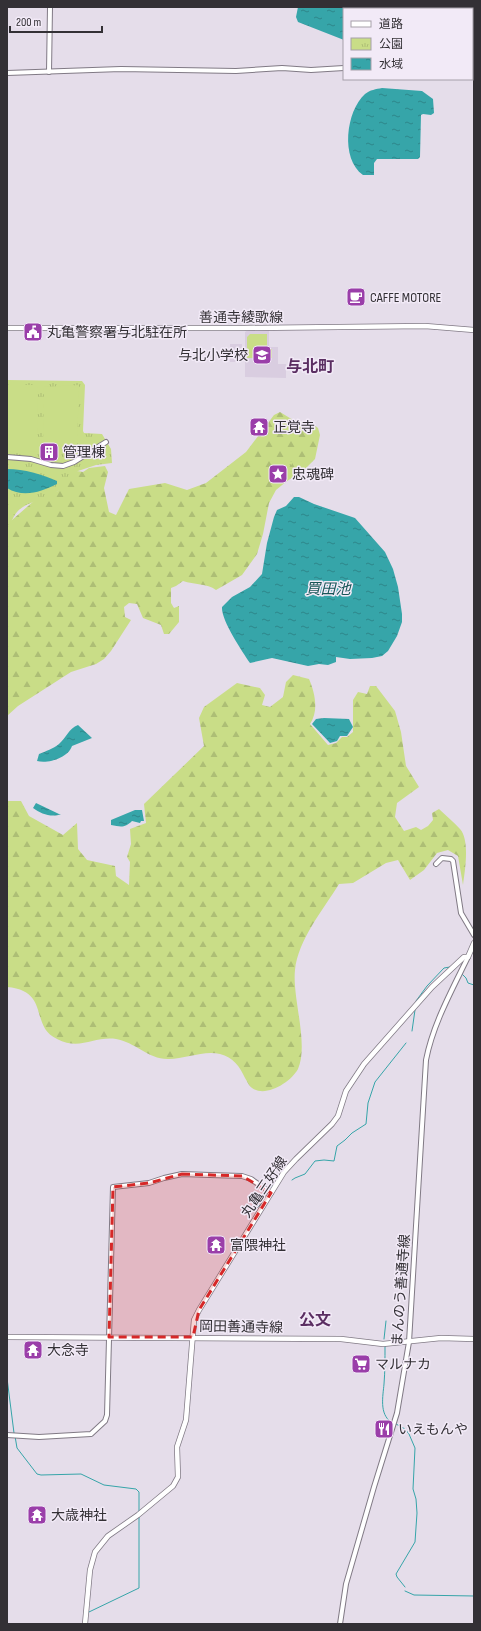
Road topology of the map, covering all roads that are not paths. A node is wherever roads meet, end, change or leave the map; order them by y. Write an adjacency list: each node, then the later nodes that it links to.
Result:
1 (50, 7): 3 (street)
2 (343, 68): 3 (street)
3 (49, 72): 4 (street)
4 (7, 73)
5 (7, 328): 6 (main road, 善通寺綾歌線)
6 (474, 330)
7 (106, 442): 8 (street)
8 (7, 457)
9 (436, 864): 10 (street)
10 (474, 935)
11 (473, 946): 12 (main road)
12 (468, 957): 13 (main road, 丸亀三好線); 18 (street, まんのう善通寺線)
13 (269, 1191): 15 (street); 16 (main road, 丸亀三好線)
14 (7, 1337): 15 (main road, 岡田善通寺線)
15 (109, 1337): 16 (main road, 岡田善通寺線); 19 (street)
16 (192, 1337): 18 (main road, 岡田善通寺線); 20 (main road, 丸亀三好線)
17 (474, 1338): 18 (main road, 岡田善通寺線)
18 (409, 1342): 21 (street, まんのう善通寺線)
19 (7, 1436)
20 (85, 1624)
21 (340, 1624)

